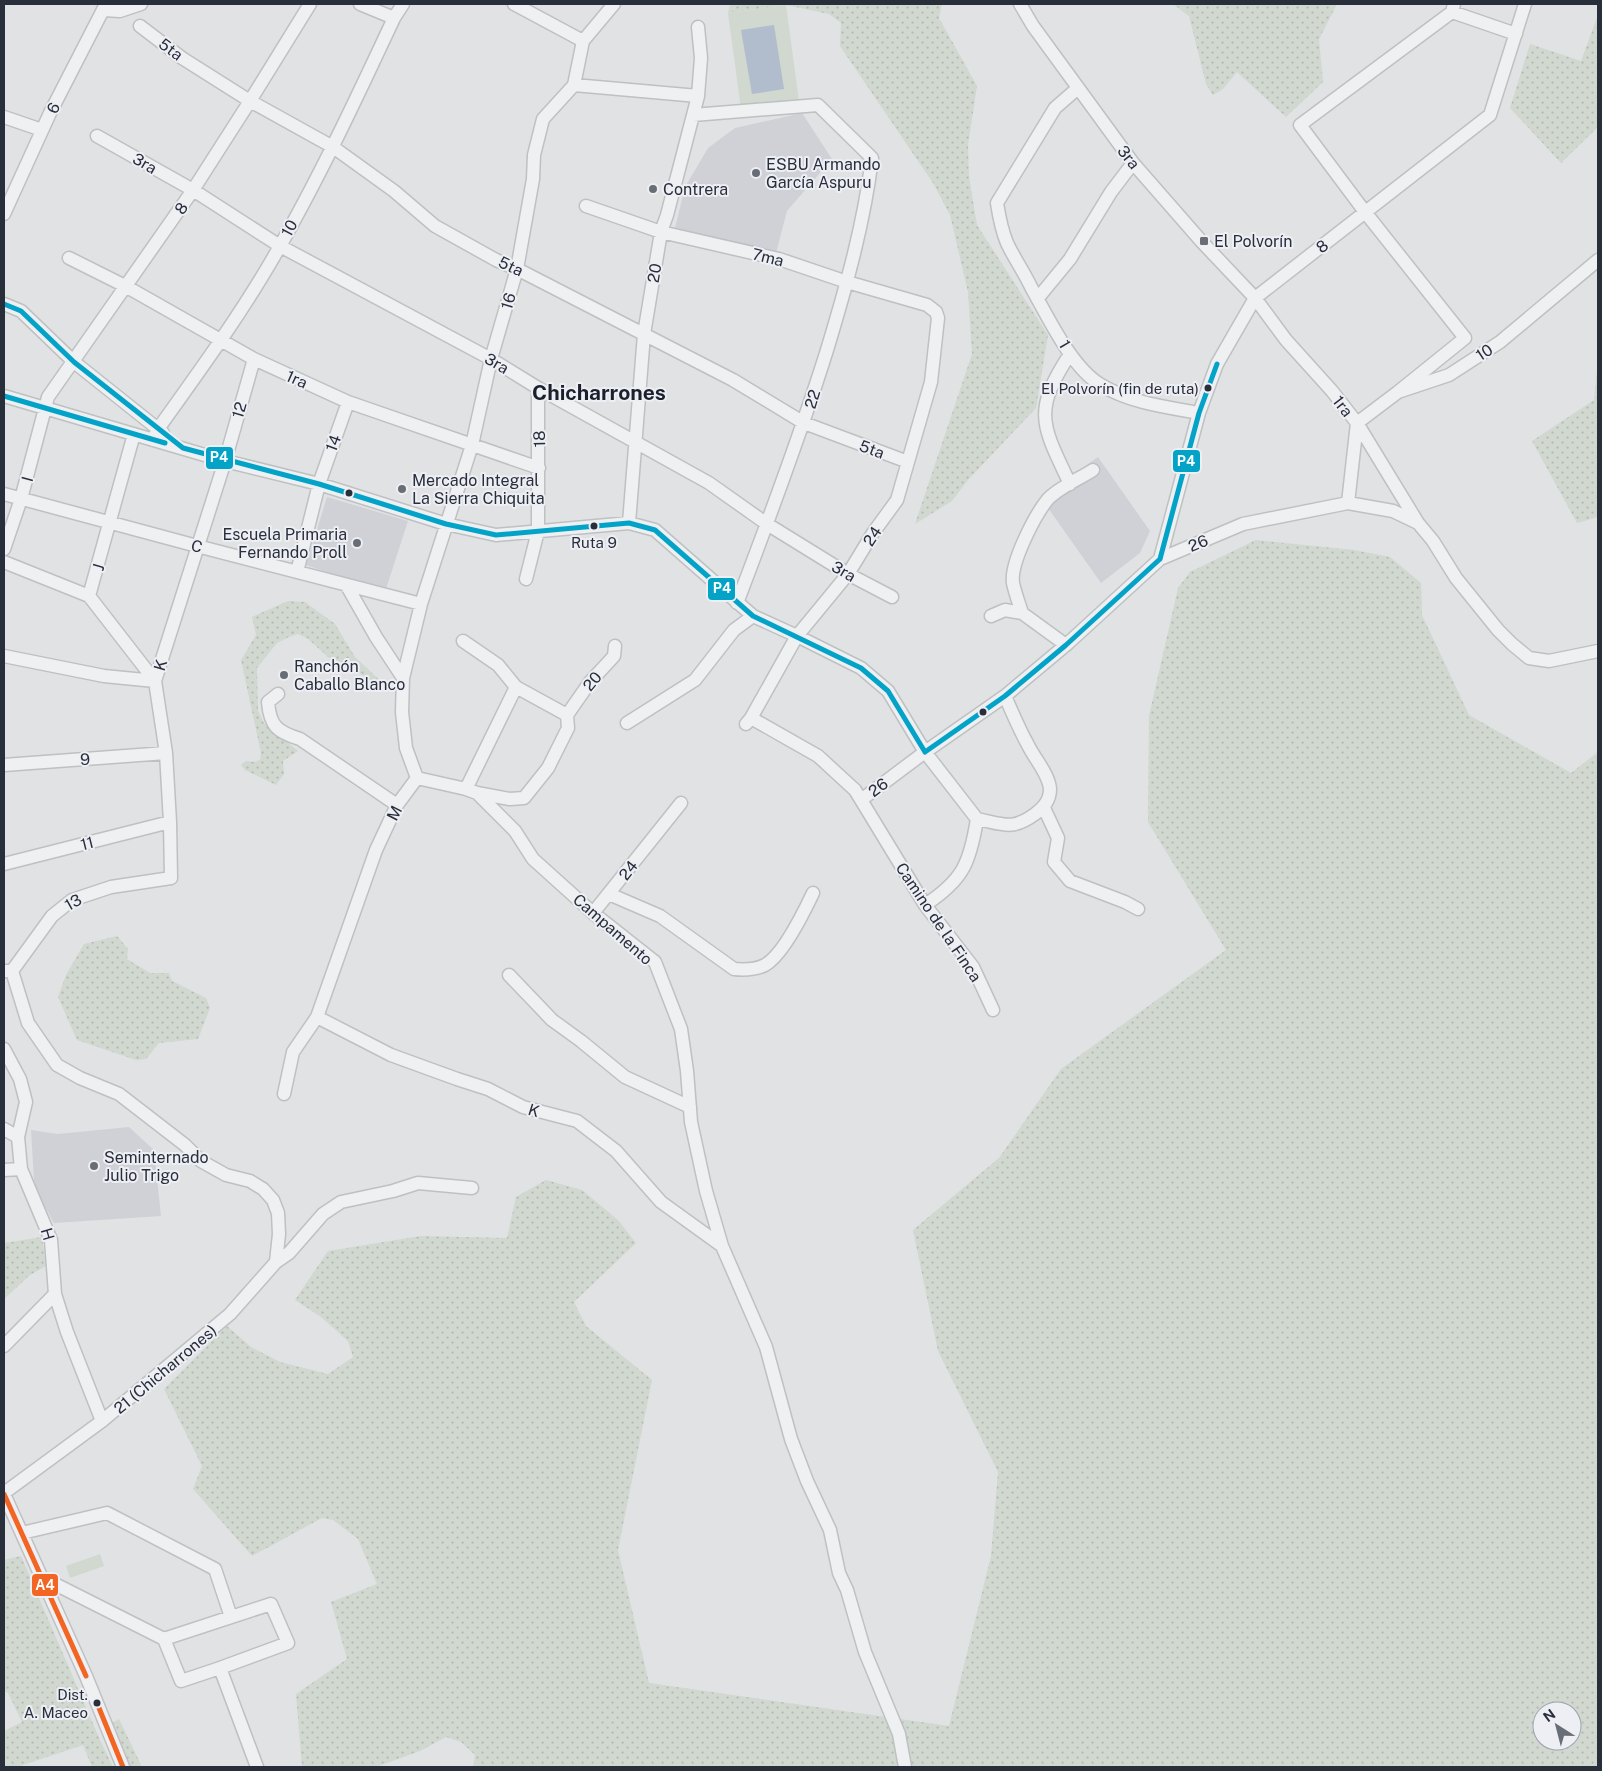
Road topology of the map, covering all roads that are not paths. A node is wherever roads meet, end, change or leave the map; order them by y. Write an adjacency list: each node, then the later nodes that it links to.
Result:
1 (141, 4): 9 (street)
2 (310, 4): 19 (street, 8)
3 (360, 4): 11 (street)
4 (403, 4): 11 (street, 10)
5 (514, 4): 15 (street)
6 (614, 4): 15 (street)
7 (1020, 4): 17 (street, 3ra)
8 (1525, 4): 14 (street)
9 (105, 7): 22 (street, 6)
10 (1453, 8): 14 (street); 28 (street)
11 (394, 18): 24 (street, 10)
12 (140, 26): 19 (street, 5ta)
13 (698, 27): 18 (street, 20)
14 (1516, 34): 28 (street, 8)
15 (583, 41): 16 (street)
16 (574, 85): 18 (street); 34 (street, 16)
17 (1078, 88): 25 (street, 3ra); 37 (street, 1)
18 (698, 96): 20 (street, 20)
19 (250, 101): 24 (street, 5ta); 26 (street, 8)
20 (693, 115): 30 (street, 20); 35 (street, 22)
21 (4, 117): 22 (street)
22 (42, 130): 29 (street, 6)
23 (98, 136): 26 (street, 3ra)
24 (333, 147): 31 (street, 10); 34 (street, 5ta)
25 (1133, 163): 37 (street); 38 (street, 3ra)
26 (192, 190): 31 (street, 3ra); 36 (street, 8)
27 (586, 206): 30 (street, 7ma)
28 (1366, 212): 38 (street, 8); 48 (street)
29 (4, 214)
30 (660, 232): 35 (street, 7ma); 41 (street, 20)
31 (280, 246): 42 (street, 10); 45 (street, 3ra)
32 (69, 258): 36 (street, 1ra)
33 (1598, 260): 48 (street, 10)
34 (517, 268): 41 (street, 5ta); 45 (street, 16)
35 (847, 282): 40 (street, 7ma); 53 (street, 22)
36 (127, 287): 42 (street, 1ra); 46 (street, 8)
37 (1038, 298): 43 (street, 1)
38 (1255, 298): 52 (street, 8); 54 (street, 1ra)
39 (4, 304): 46 (street)
40 (938, 323): 60 (street, 24)
41 (644, 334): 53 (street, 5ta); 57 (street, 20)
42 (222, 340): 44 (street, 1ra); 56 (street, 10)
43 (1070, 354): 52 (street, 1); 64 (street)
44 (254, 359): 50 (street, 1ra); 59 (street, 12)
45 (491, 359): 47 (street, 3ra); 58 (street, 16)
46 (74, 362): 51 (street, 8); 56 (street)
47 (538, 388): 57 (street, 3ra); 61 (street, 18)
48 (1398, 392): 54 (street, 10)
49 (4, 396): 51 (street)
50 (348, 402): 58 (street, 1ra); 63 (street, 14)
51 (46, 408): 55 (street); 66 (street, I)
52 (1199, 413): 76 (street, 8)
53 (804, 423): 60 (street, 5ta); 72 (street, 22)
54 (1357, 424): 67 (street); 69 (street, 1ra)
55 (134, 434): 56 (street); 68 (street, J)
56 (156, 434): 59 (street)
57 (636, 442): 70 (street, 20); 72 (street, 3ra)
58 (472, 445): 61 (street, 1ra); 71 (street, 16)
59 (225, 460): 63 (street); 74 (street, K)
60 (908, 462): 79 (street, 24)
61 (539, 468): 73 (street, 18)
62 (1094, 470): 64 (street)
63 (319, 484): 71 (street); 78 (street, 14)
64 (1070, 484): 86 (street)
65 (4, 494): 66 (street, C)
66 (21, 499): 68 (street, C); 75 (street, I)
67 (1348, 503): 69 (street); 76 (street, 26)
68 (111, 522): 74 (street, C); 82 (street, J)
69 (1418, 522): 93 (street, 1ra)
70 (629, 523): 73 (street); 84 (street)
71 (446, 524): 73 (street); 85 (street)
72 (767, 524): 79 (street, 3ra); 84 (street, 22)
73 (538, 531): 80 (street, 18)
74 (197, 546): 78 (street, C); 96 (street, K)
75 (4, 549)
76 (1160, 559): 91 (street, 26)
77 (4, 562): 82 (street)
78 (297, 572): 81 (street, C)
79 (848, 574): 83 (street, 3ra); 89 (street, 24)
80 (526, 579)
81 (346, 586): 85 (street, C); 95 (street)
82 (89, 596): 96 (street)
83 (892, 597)
84 (737, 603): 87 (street)
85 (421, 604): 95 (street)
86 (1022, 613): 88 (street); 91 (street)
87 (753, 616): 89 (street); 102 (street)
88 (990, 616)
89 (798, 636): 101 (street, 24); 103 (street)
90 (463, 641): 97 (street)
91 (1066, 645): 99 (street, 26)
92 (615, 646): 100 (street, 20)
93 (1598, 651)
94 (4, 656): 96 (street)
95 (403, 678): 106 (street)
96 (156, 681): 104 (street, K)
97 (516, 687): 100 (street); 107 (street)
98 (278, 694): 110 (street)
99 (1005, 696): 103 (street, 26); 111 (street)
100 (567, 715): 107 (street)
101 (749, 721): 108 (street, Camino de la Finca)
102 (627, 723)
103 (925, 752): 108 (street, 26); 112 (street)
104 (166, 753): 105 (street, 9); 113 (street, K)
105 (4, 765)
106 (417, 778): 107 (street); 110 (street, M)
107 (471, 791): 120 (street, Campamento)
108 (861, 800): 118 (street, Camino de la Finca)
109 (681, 803): 117 (street, 24)
110 (397, 805): 124 (street, M)
111 (1044, 808): 112 (street); 119 (street)
112 (977, 819): 118 (street)
113 (170, 822): 114 (street, 11); 115 (street, K)
114 (4, 864)
115 (171, 878): 121 (street, 13)
116 (813, 893): 117 (street)
117 (609, 894): 120 (street, 24)
118 (925, 905): 123 (street, Camino de la Finca)
119 (1138, 909)
120 (593, 913): 127 (street, Campamento)
121 (8, 971): 134 (street)
122 (509, 975): 127 (street)
123 (993, 1010)
124 (316, 1017): 126 (street, M); 133 (street, K)
125 (4, 1049): 129 (street, H)
126 (284, 1094)
127 (690, 1107): 133 (street, Campamento)
128 (4, 1129): 129 (street)
129 (18, 1137): 130 (street, H)
130 (21, 1169): 131 (street); 135 (street, H)
131 (4, 1170)
132 (472, 1188): 134 (street, 21 (Chicharrones))
133 (722, 1246): 146 (street, Campamento)
134 (276, 1262): 137 (street, 21 (Chicharrones))
135 (55, 1294): 136 (street); 137 (street, H)
136 (4, 1346)
137 (102, 1421): 138 (street, 21 (Chicharrones))
138 (4, 1494): 139 (street)
139 (22, 1533): 140 (street); 141 (street)
140 (42, 1578): 142 (street); 144 (street)
141 (231, 1618): 142 (street); 143 (street)
142 (164, 1639): 143 (street)
143 (220, 1668): 145 (street)
144 (123, 1767)
145 (257, 1767)
146 (905, 1767)

